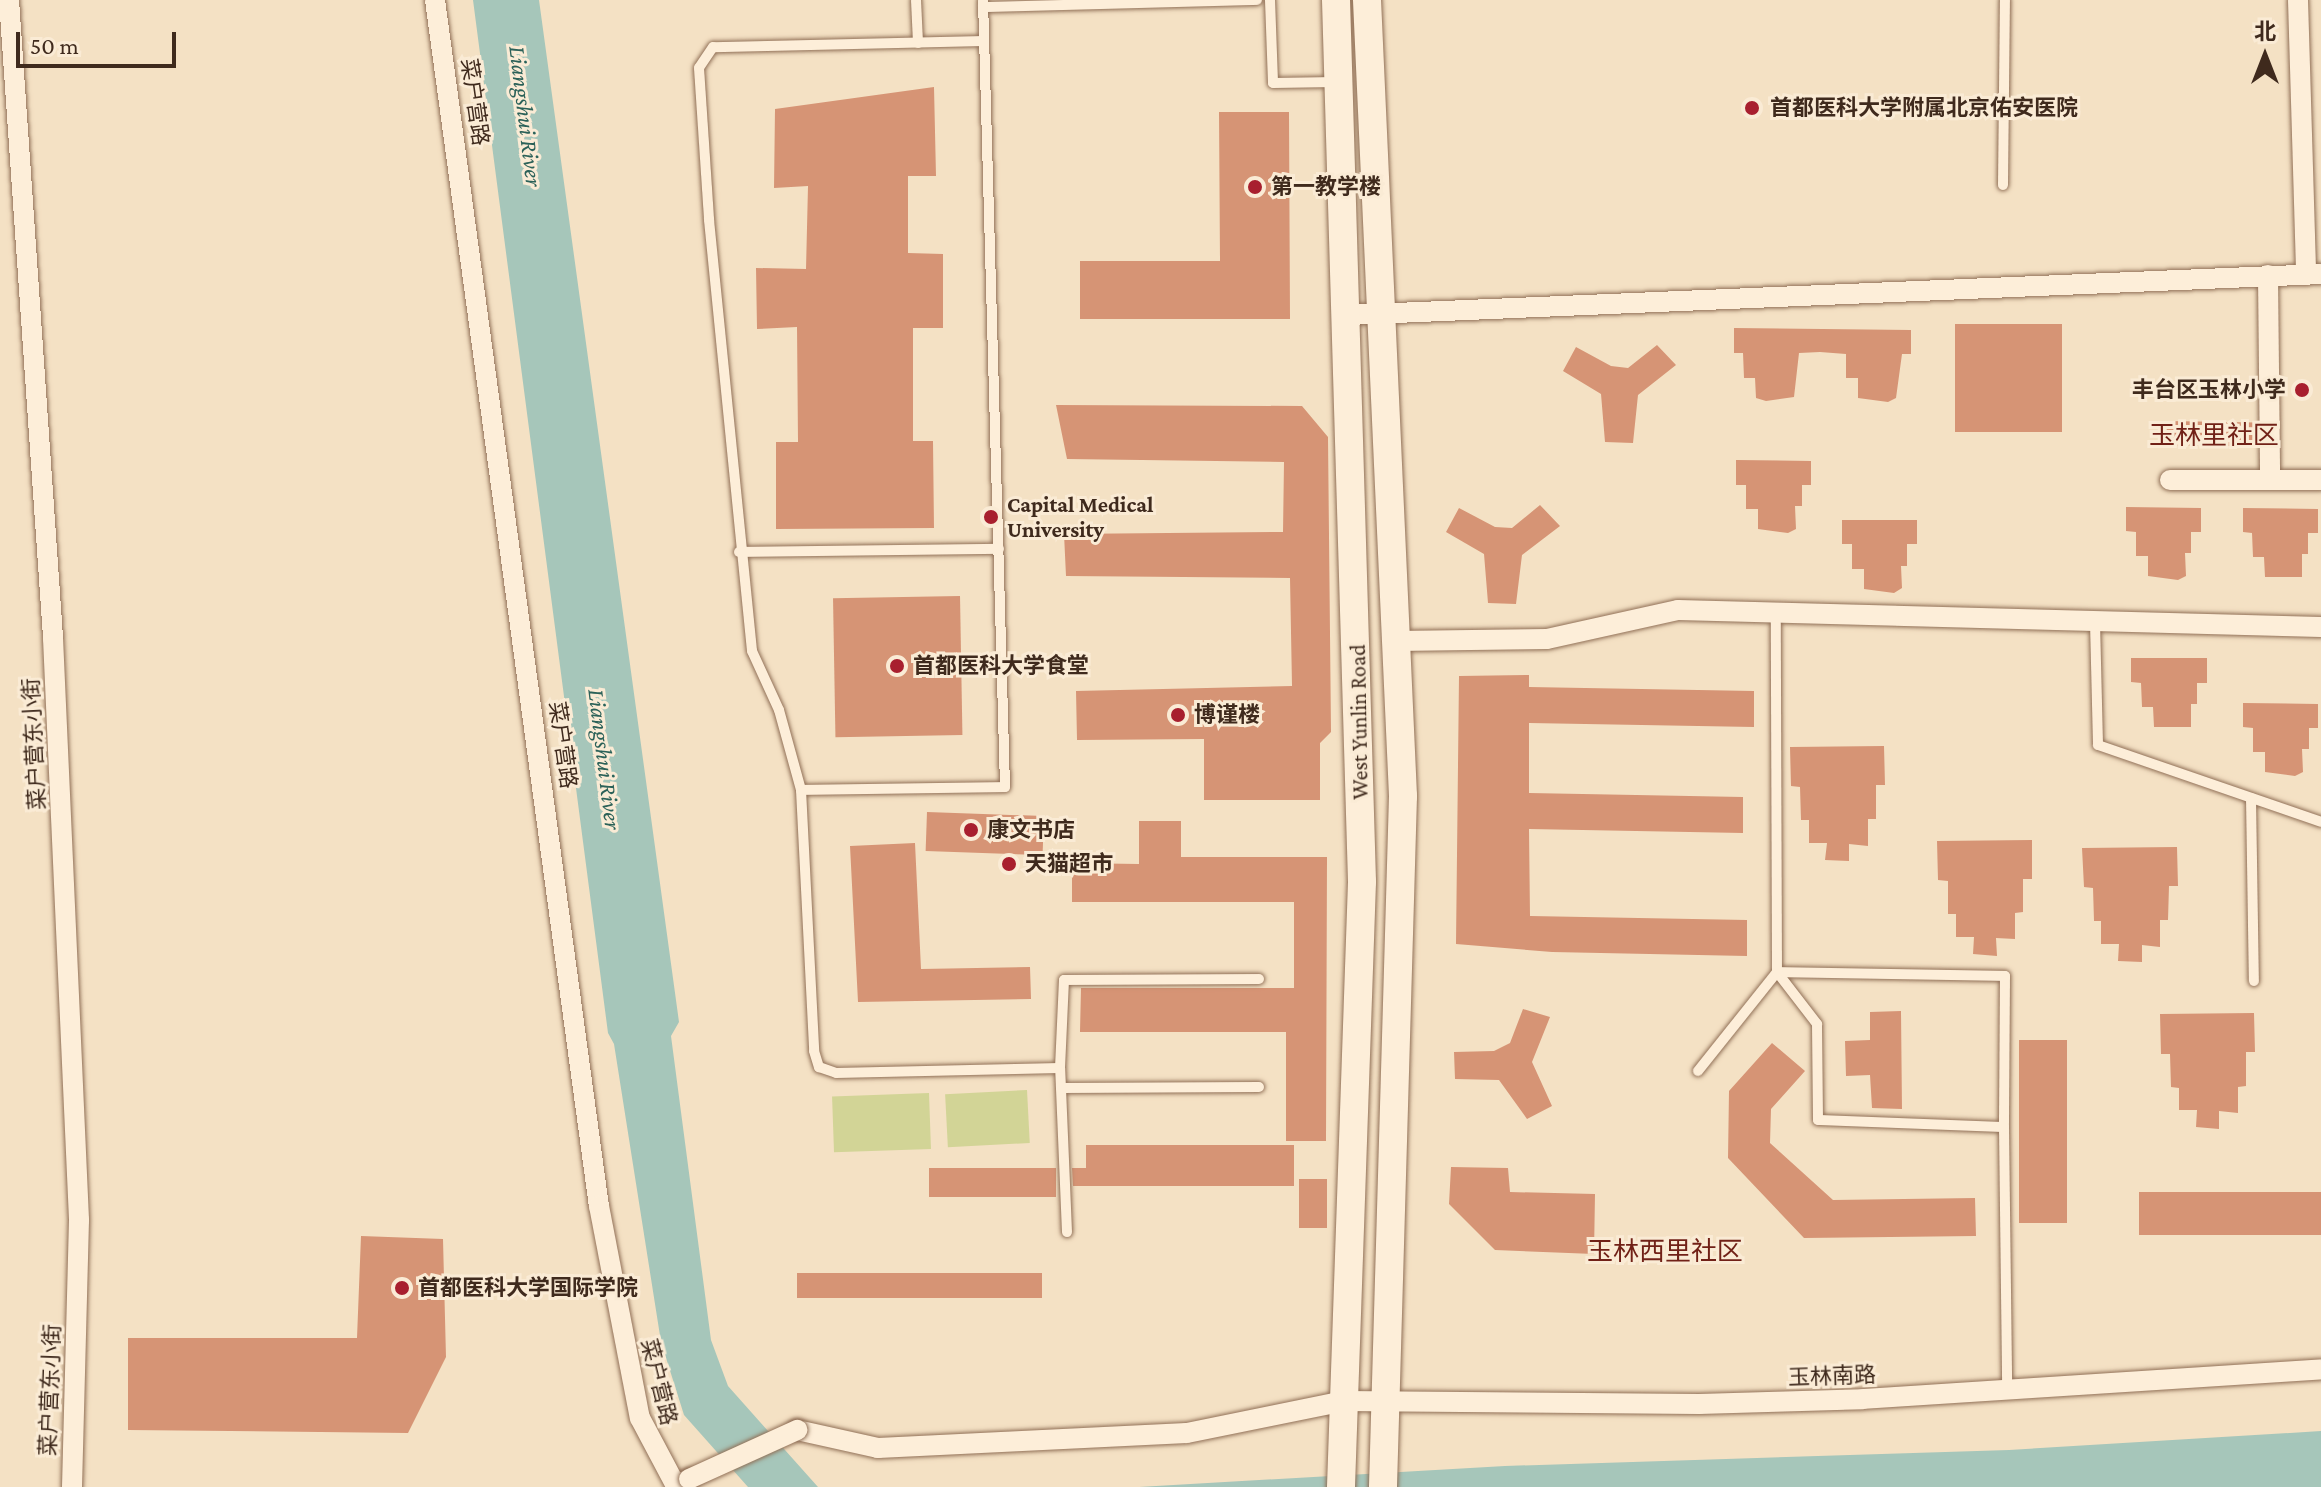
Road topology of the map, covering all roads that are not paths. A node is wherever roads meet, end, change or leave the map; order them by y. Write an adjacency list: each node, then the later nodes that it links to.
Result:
1 (9, 0): 45 (street, 菜户营东小街)
2 (435, 0): 44 (street, 菜户营路)
3 (916, 0): 12 (lane)
4 (1257, 0): 10 (lane)
5 (1270, 0): 13 (lane)
6 (1336, 0): 13 (street, West Yunlin Road)
7 (1367, 0): 18 (street, West Yunlin Road)
8 (2005, 0): 14 (lane)
9 (2298, 0): 16 (street)
10 (983, 4): 11 (lane)
11 (984, 41): 12 (lane); 22 (lane)
12 (918, 43): 23 (lane)
13 (1338, 82): 17 (street, West Yunlin Road)
14 (2003, 185)
15 (2268, 275): 16 (street); 18 (street); 20 (street)
16 (2313, 275)
17 (1348, 315): 18 (street); 43 (street, West Yunlin Road)
18 (1379, 315): 27 (street, West Yunlin Road)
19 (2170, 480): 20 (street)
20 (2270, 480): 21 (street)
21 (2321, 480)
22 (999, 549): 23 (lane); 28 (lane)
23 (739, 552): 28 (lane)
24 (1776, 610): 25 (street); 27 (street); 31 (lane)
25 (2095, 622): 26 (street); 29 (lane)
26 (2321, 627)
27 (1396, 641): 42 (street, West Yunlin Road)
28 (801, 790): 34 (lane)
29 (2251, 798): 30 (lane); 33 (lane)
30 (2321, 822)
31 (1777, 972): 35 (lane); 38 (lane); 38 (lane)
32 (1259, 979): 34 (lane)
33 (2254, 981)
34 (1060, 1068): 37 (lane)
35 (1698, 1071)
36 (1259, 1087): 37 (lane)
37 (1061, 1088): 39 (lane)
38 (2004, 1127): 41 (lane)
39 (1067, 1232)
40 (2321, 1369): 41 (street, 玉林南路)
41 (2007, 1389): 42 (street, 玉林南路)
42 (1385, 1399): 43 (street, 玉林南路); 47 (street, West Yunlin Road)
43 (1344, 1401): 44 (street, 玉林南路, bridge); 46 (street, West Yunlin Road)
44 (681, 1484)
45 (72, 1487)
46 (1341, 1487)
47 (1383, 1487)

